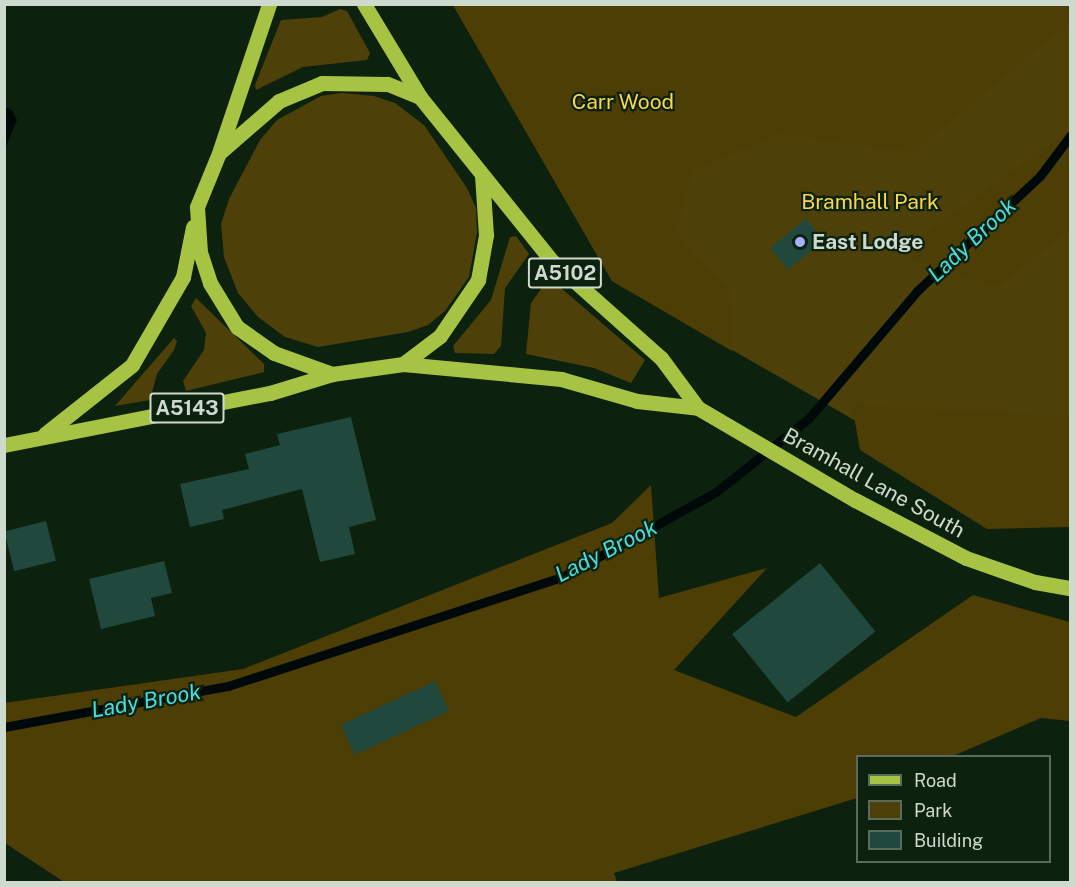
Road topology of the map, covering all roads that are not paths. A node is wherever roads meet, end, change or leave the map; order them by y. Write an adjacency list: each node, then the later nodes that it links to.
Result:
1 (268, 4): 4 (main road)
2 (364, 4): 3 (main road)
3 (420, 97): 4 (main road, A5143); 5 (main road, A5143)
4 (219, 153): 6 (main road, A5143)
5 (482, 175): 7 (main road, A5143); 9 (main road, Bramhall Lane South / A5102)
6 (197, 207): 8 (main road, A5143); 10 (main road, A5143)
7 (403, 364): 8 (main road, A5143); 9 (main road, Bramhall Lane South / A5102)
8 (332, 374): 10 (main road, A5143)
9 (698, 408): 12 (main road, Bramhall Lane South / A5102)
10 (40, 437): 11 (main road, A5143)
11 (4, 445)
12 (1071, 588)

